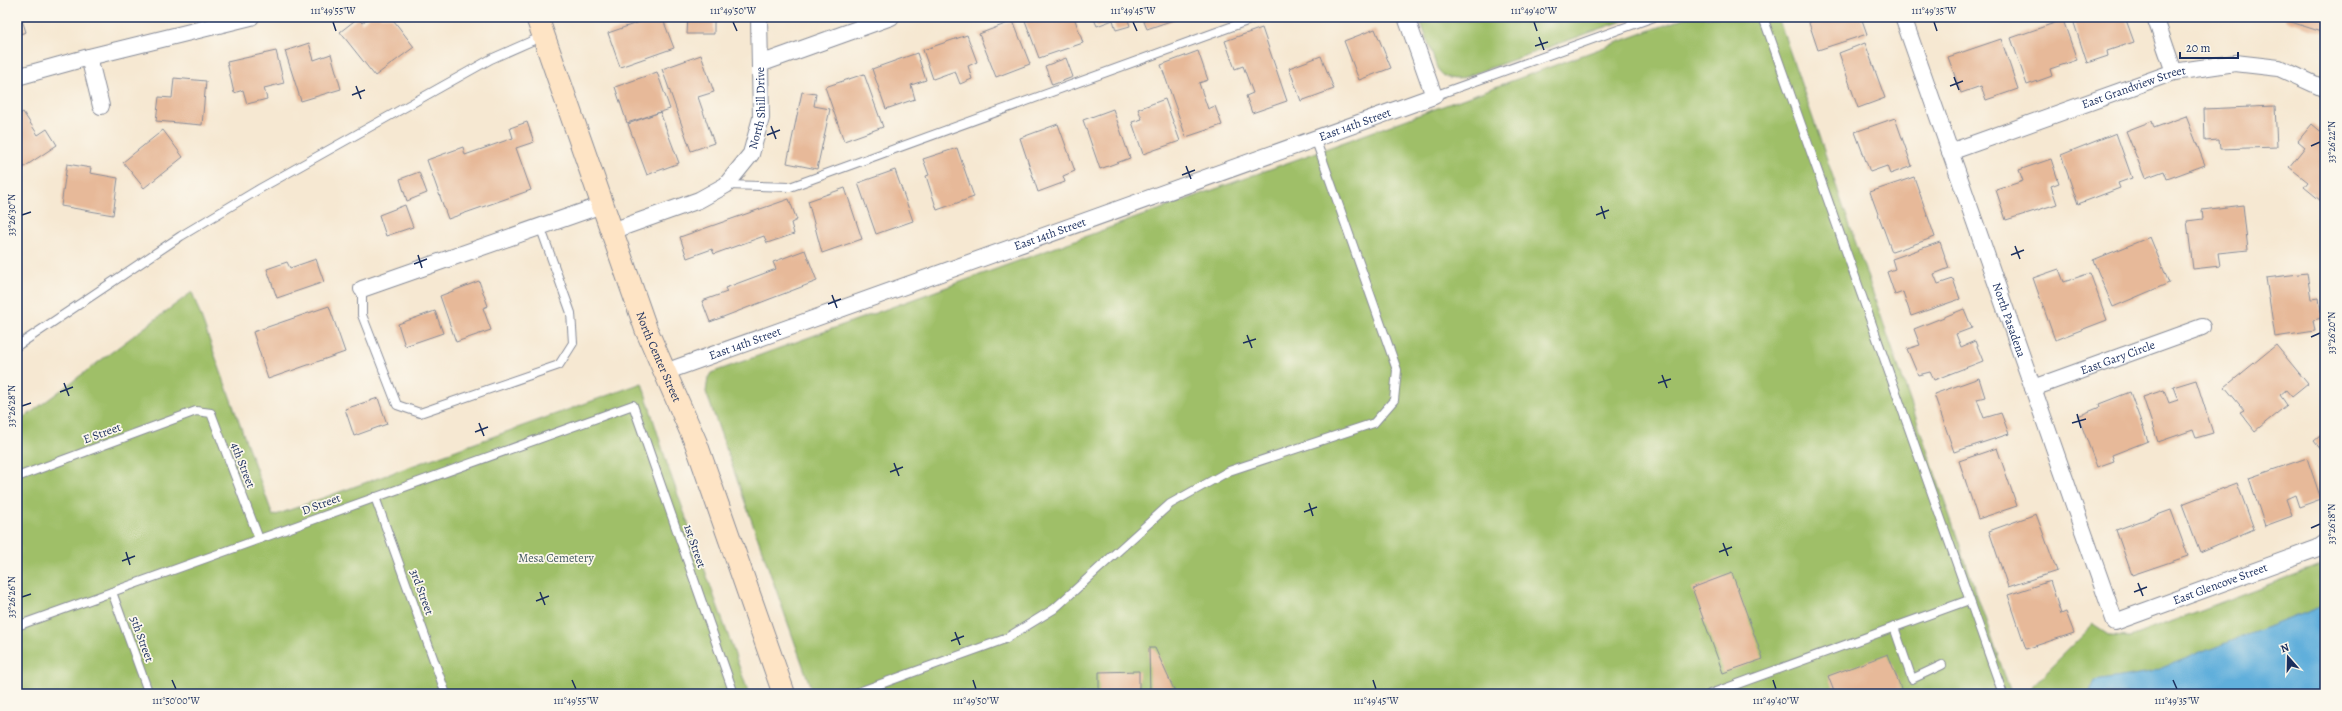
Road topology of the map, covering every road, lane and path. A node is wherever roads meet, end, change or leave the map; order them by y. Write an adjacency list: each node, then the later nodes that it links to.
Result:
1 (251, 17): 11 (street)
2 (759, 17): 12 (street, North Shill Drive)
3 (891, 17): 12 (street)
4 (1258, 17): 20 (lane)
5 (1406, 17): 16 (street)
6 (1654, 17): 16 (lane)
7 (1763, 17): 36 (lane)
8 (1903, 17): 19 (street, North Pasadena)
9 (2155, 17): 13 (street)
10 (540, 26): 21 (street, North Center Street); 26 (lane)
11 (89, 57): 14 (street); 17 (street)
12 (760, 64): 20 (street, North Shill Drive)
13 (2174, 72): 15 (street, East Grandview Street); 19 (street, East Grandview Street)
14 (17, 77)
15 (2323, 88)
16 (1434, 96): 18 (street, East 14th Street)
17 (101, 106)
18 (1315, 138): 27 (street, East 14th Street); 45 (lane)
19 (1950, 152): 28 (street, North Pasadena)
20 (726, 185): 23 (street, North Shill Drive)
21 (602, 204): 22 (street); 23 (street, North Center Street)
22 (540, 226): 24 (street); 24 (lane)
23 (612, 231): 27 (street, North Center Street)
24 (362, 289)
25 (2202, 327): 28 (street, East Gary Circle)
26 (17, 346)
27 (665, 372): 44 (street, North Center Street)
28 (2033, 388): 37 (street, North Pasadena)
29 (633, 405): 32 (lane, D Street); 43 (lane, 1st Street)
30 (196, 411): 31 (lane, E Street); 33 (lane, 4th Street)
31 (17, 477)
32 (375, 497): 33 (lane, D Street); 42 (lane, 3rd Street)
33 (259, 539): 35 (lane, D Street)
34 (2325, 544): 37 (street, East Glencove Street)
35 (112, 592): 38 (lane, D Street); 41 (lane, 5th Street)
36 (1969, 600): 39 (lane); 47 (lane)
37 (2115, 622)
38 (17, 626)
39 (1894, 627): 40 (lane); 46 (lane)
40 (1942, 665)
41 (149, 694)
42 (446, 694)
43 (734, 694)
44 (784, 694)
45 (853, 694)
46 (1710, 694)
47 (2003, 694)

